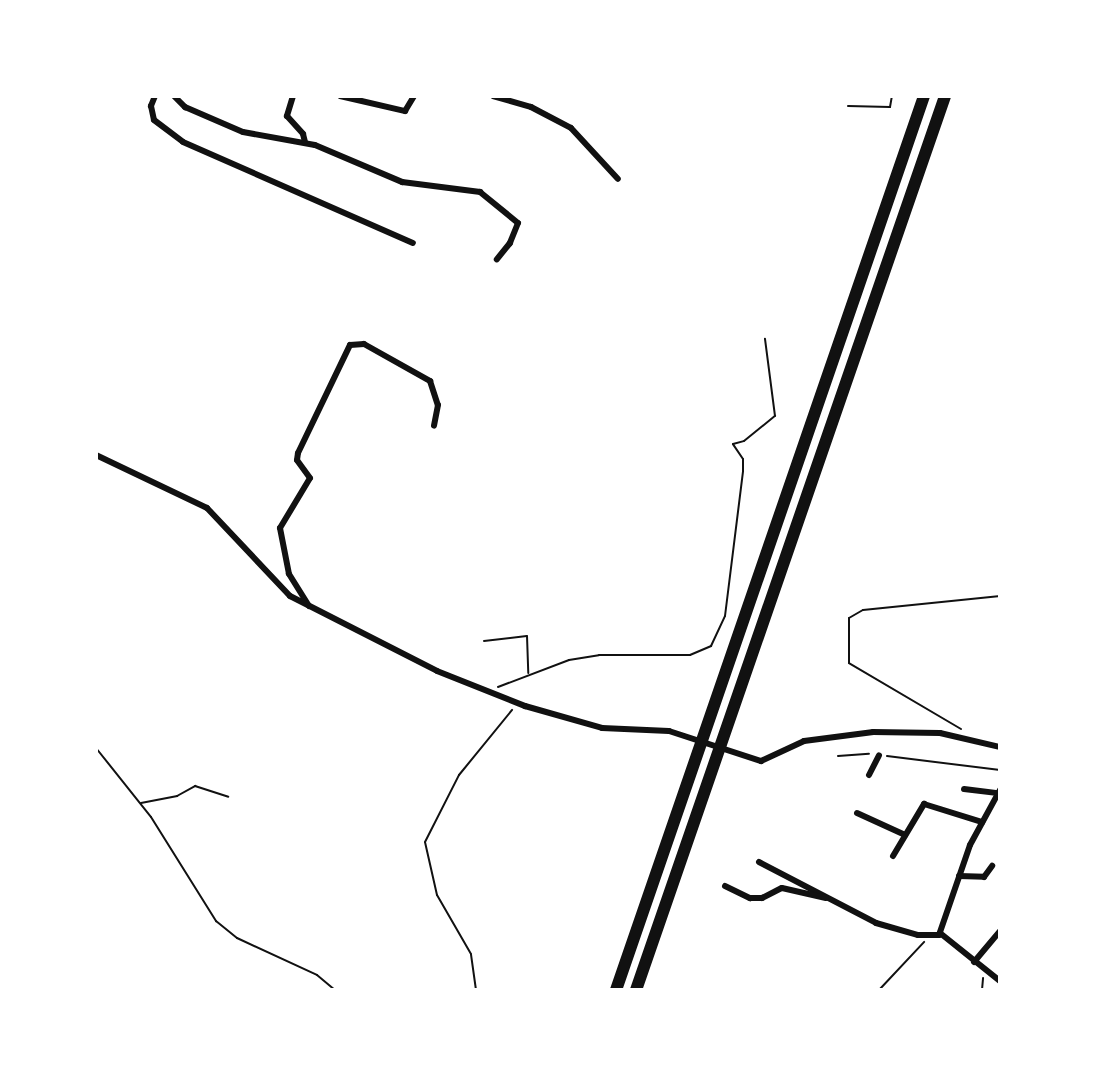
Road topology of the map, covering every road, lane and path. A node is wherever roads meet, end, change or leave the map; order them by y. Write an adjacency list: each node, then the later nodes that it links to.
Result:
1 (155, 96): 13 (street)
2 (174, 96): 11 (street)
3 (292, 96): 11 (street)
4 (340, 96): 5 (street)
5 (414, 96)
6 (493, 96): 12 (street)
7 (892, 96): 10 (path)
8 (924, 96): 52 (highway)
9 (945, 96): 53 (highway)
10 (848, 106)
11 (305, 142): 14 (street)
12 (618, 179)
13 (413, 243)
14 (497, 259)
15 (765, 339): 21 (path)
16 (434, 426): 19 (street)
17 (96, 455): 19 (street)
18 (1000, 596): 24 (path)
19 (309, 607): 22 (street)
20 (484, 641): 21 (path)
21 (528, 673): 22 (path)
22 (487, 692): 23 (street)
23 (518, 703): 24 (street); 51 (path)
24 (965, 738): 25 (street)
25 (1000, 747)
26 (96, 748): 34 (path)
27 (879, 755): 28 (path); 29 (path); 30 (street)
28 (838, 756)
29 (1000, 770)
30 (870, 775)
31 (964, 789): 32 (street)
32 (999, 792): 36 (street)
33 (228, 798): 34 (path)
34 (141, 803): 50 (path)
35 (857, 813): 37 (street)
36 (981, 822): 37 (street); 41 (street)
37 (905, 835): 38 (street)
38 (893, 856)
39 (759, 862): 43 (street)
40 (992, 866): 41 (street)
41 (959, 876): 45 (street)
42 (725, 886): 43 (street)
43 (829, 898): 46 (street)
44 (1000, 931): 47 (street)
45 (940, 933): 46 (street); 47 (street)
46 (930, 936): 54 (path)
47 (974, 962): 48 (street)
48 (984, 971): 49 (street); 55 (path)
49 (1000, 981)
50 (335, 990)
51 (477, 990)
52 (615, 990)
53 (636, 990)
54 (879, 990)
55 (981, 990)

